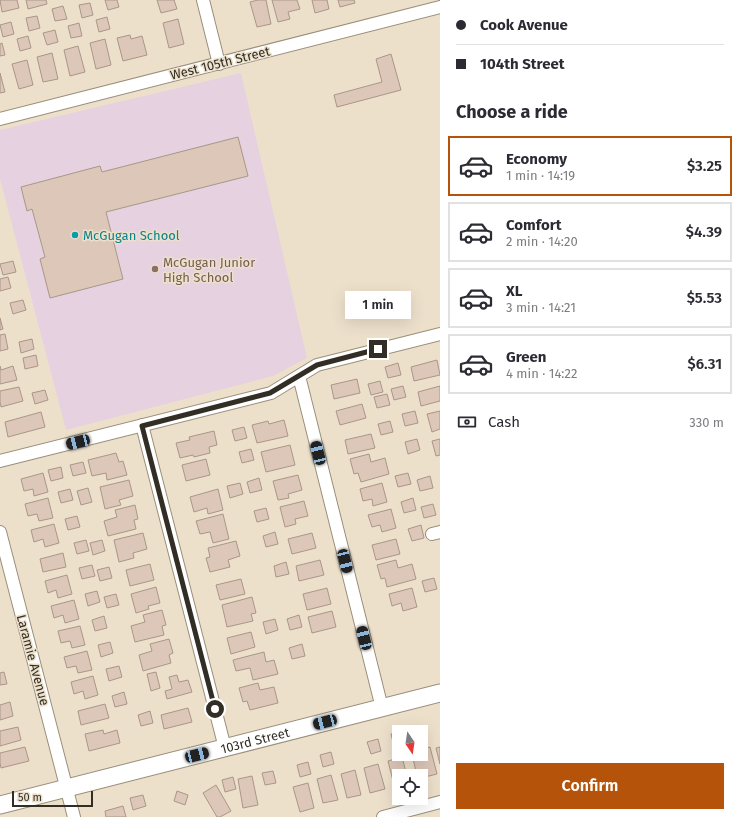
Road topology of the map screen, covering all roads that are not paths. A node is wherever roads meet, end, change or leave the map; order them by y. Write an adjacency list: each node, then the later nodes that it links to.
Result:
1 (203, 0): 3 (street)
2 (440, 7): 3 (street, West 105th Street)
3 (219, 64): 4 (street, West 105th Street)
4 (0, 119)
5 (440, 334): 6 (street)
6 (299, 376): 7 (street); 11 (street)
7 (142, 426): 8 (street); 12 (street)
8 (0, 461)
9 (0, 532): 13 (street, Laramie Avenue)
10 (440, 693): 11 (main road, 103rd Street)
11 (382, 708): 12 (main road, 103rd Street)
12 (225, 748): 13 (main road, 103rd Street)
13 (67, 788): 15 (main road, 103rd Street); 16 (street, Laramie Avenue)
14 (440, 802): 17 (street)
15 (0, 805)
16 (74, 817)
17 (383, 817)

